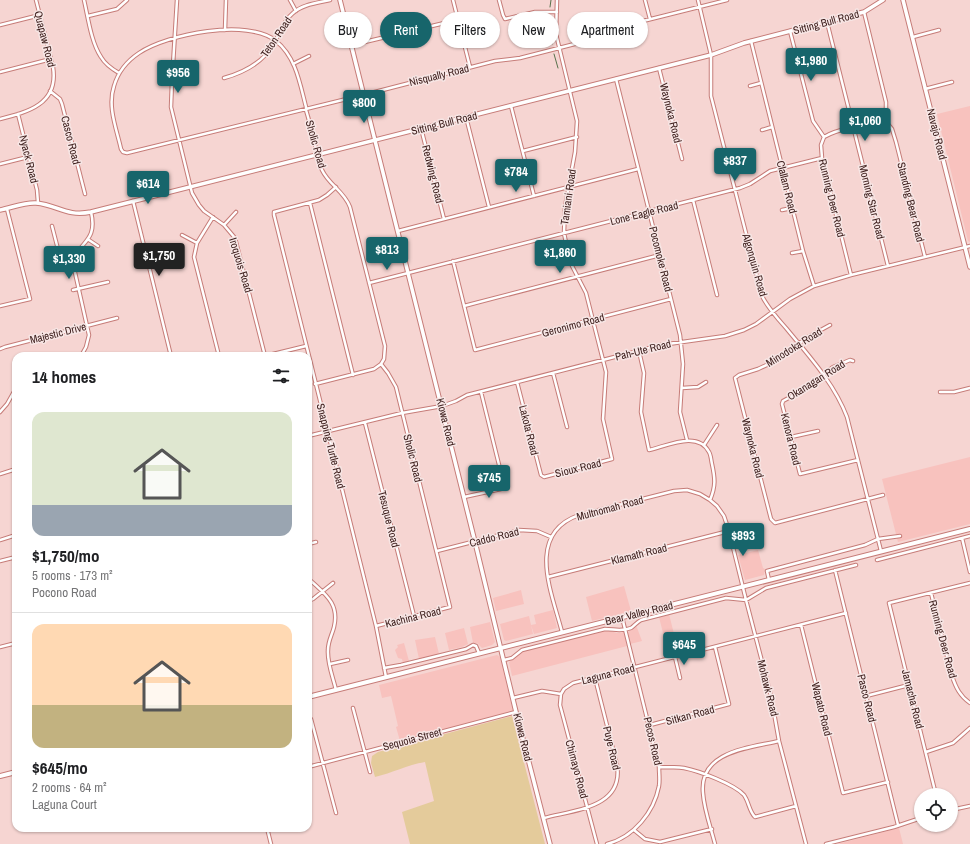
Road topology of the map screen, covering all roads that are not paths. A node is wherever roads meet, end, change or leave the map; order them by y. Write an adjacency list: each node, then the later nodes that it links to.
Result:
1 (36, 0): 23 (street, Quapaw Road)
2 (84, 0): 24 (street)
3 (127, 0): 24 (street)
4 (177, 0): 34 (street, Iroquois Road)
5 (226, 0): 30 (street)
6 (290, 0): 18 (street)
7 (330, 0): 18 (street, Teton Road)
8 (340, 0): 19 (street, Kiowa Road)
9 (453, 0): 20 (street)
10 (499, 0): 25 (street)
11 (557, 0): 21 (street, Tamiani Road)
12 (646, 0): 26 (street)
13 (698, 0): 17 (street, Algonquin Road)
14 (727, 0): 17 (street, Nisqually Road)
15 (883, 0): 22 (street, Sitting Bull Road)
16 (903, 0): 33 (street, Navajo Road)
17 (699, 7): 26 (street, Nisqually Road); 41 (street, Algonquin Road)
18 (296, 11): 35 (street, Teton Road)
19 (343, 12)
20 (455, 12)
21 (557, 12)
22 (864, 12): 27 (street, Sitting Bull Road); 62 (street)
23 (40, 15): 29 (street); 43 (street, Quapaw Road)
24 (88, 16): 48 (street)
25 (508, 18)
26 (650, 19): 40 (street, Nisqually Road)
27 (827, 22): 32 (street, Sitting Bull Road); 64 (street, Morning Star Road)
28 (440, 24): 36 (street)
29 (0, 25)
30 (225, 30): 34 (street, Sholic Road); 35 (street, Sholic Road)
31 (939, 30): 33 (street)
32 (790, 31): 37 (street, Sitting Bull Road); 69 (street)
33 (913, 37): 54 (street, Navajo Road)
34 (174, 39): 48 (street, Sholic Road); 70 (street, Iroquois Road)
35 (275, 40): 44 (street, Sholic Road); 49 (street, Teton Road)
36 (372, 40)
37 (751, 41): 41 (street, Sitting Bull Road); 52 (street, Clallam Road)
38 (353, 48): 57 (street, Kiowa Road)
39 (465, 48): 45 (street)
40 (559, 48): 45 (street, Nisqually Road); 55 (street, Tamiani Road)
41 (711, 55): 46 (street, Sitting Bull Road); 84 (street, Algonquin Road)
42 (309, 56): 44 (street)
43 (50, 59): 47 (street); 56 (street, Quapaw Road)
44 (293, 64): 59 (street, Sholic Road)
45 (470, 67): 57 (street, Nisqually Road)
46 (659, 68): 50 (street, Sitting Bull Road); 77 (street, Waynoka Road)
47 (0, 72)
48 (119, 73): 73 (street, Sholic Road)
49 (224, 78)
50 (616, 79): 55 (street, Sitting Bull Road); 80 (street, Pocomoke Road)
51 (952, 82): 54 (street)
52 (761, 83): 53 (street); 65 (street, Clallam Road)
53 (750, 86)
54 (926, 89): 110 (street, Navajo Road)
55 (570, 90): 58 (street, Sitting Bull Road); 68 (street, Tamiani Road)
56 (50, 91): 60 (street, Quapaw Road); 85 (street, Casco Road)
57 (364, 94): 59 (street, Nisqually Road); 71 (street, Kiowa Road)
58 (512, 106): 61 (street, Sitting Bull Road); 72 (street)
59 (306, 108): 70 (street, Nisqually Road); 74 (street, Sholic Road)
60 (18, 114): 63 (street, Quapaw Road); 75 (street, Nyack Road)
61 (466, 117): 66 (street, Sitting Bull Road); 91 (street)
62 (882, 117): 64 (street); 114 (street, Standing Bear Road)
63 (0, 119)
64 (854, 126): 69 (street); 117 (street, Morning Star Road)
65 (772, 127): 67 (street); 79 (street, Clallam Road)
66 (421, 128): 71 (street, Sitting Bull Road); 100 (street, Redwing Road)
67 (762, 130)
68 (577, 137): 72 (street); 83 (street, Tamiani Road)
69 (824, 137): 76 (street, Running Deer Road)
70 (179, 140): 73 (street, Nisqually Road); 81 (street, Iroquois Road)
71 (375, 140): 74 (street, Sitting Bull Road); 103 (street, Kiowa Road)
72 (523, 151): 86 (street)
73 (127, 153)
74 (318, 155): 81 (street, Sitting Bull Road); 82 (street, Sholic Road)
75 (28, 157): 78 (street); 89 (street, Nyack Road)
76 (822, 158): 79 (street, Lone Eagle Road); 120 (street, Running Deer Road)
77 (682, 159)
78 (0, 164)
79 (783, 167): 84 (street, Lone Eagle Road); 92 (street, Clallam Road)
80 (638, 169): 83 (street); 96 (street, Pocomoke Road)
81 (190, 187): 88 (street, Sitting Bull Road); 99 (street, Iroquois Road)
82 (336, 187): 90 (street); 123 (street, Sholic Road)
83 (568, 187): 86 (street); 104 (street, Tamiani Road)
84 (734, 189): 87 (street, Lone Eagle Road); 131 (street, Algonquin Road)
85 (85, 194)
86 (534, 196): 91 (street)
87 (692, 200): 96 (street, Lone Eagle Road); 127 (street)
88 (132, 201): 97 (street, Sitting Bull Road); 142 (street)
89 (38, 203): 93 (street, Sitting Bull Road); 97 (street, Sitting Bull Road)
90 (310, 203): 138 (street, Snapping Turtle Road); 153 (street)
91 (489, 207): 100 (street)
92 (792, 208): 95 (street); 111 (street, Clallam Road)
93 (7, 209): 94 (street, Sitting Bull Road); 129 (street)
94 (0, 210)
95 (782, 210)
96 (649, 211): 104 (street, Lone Eagle Road); 113 (street, Pocomoke Road)
97 (91, 212): 106 (street)
98 (236, 212): 101 (street)
99 (213, 217): 101 (street, Iroquois Road); 107 (street)
100 (444, 219): 103 (street)
101 (224, 225): 144 (street, Iroquois Road)
102 (52, 226): 115 (street)
103 (398, 231): 119 (street, Kiowa Road)
104 (564, 233): 116 (street, Lone Eagle Road); 121 (street, Tamiani Road)
105 (182, 235): 107 (street)
106 (89, 240): 108 (street); 115 (street)
107 (197, 244): 143 (street)
108 (98, 246)
109 (970, 246): 110 (street, Pah-Ute Road)
110 (965, 247): 114 (street, Pah-Ute Road); 118 (street, Navajo Road)
111 (803, 251): 112 (street); 124 (street, Clallam Road)
112 (792, 253)
113 (660, 256): 121 (street); 128 (street, Pocomoke Road)
114 (925, 257): 117 (street, Pah-Ute Road)
115 (74, 260): 125 (street)
116 (453, 262): 119 (street, Lone Eagle Road); 130 (street)
117 (888, 266): 120 (street, Pah-Ute Road)
118 (970, 267)
119 (409, 273): 123 (street, Lone Eagle Road); 164 (street, Kiowa Road)
120 (851, 275): 124 (street, Pah-Ute Road)
121 (577, 277): 130 (street); 133 (street, Tamiani Road)
122 (108, 282): 125 (street)
123 (369, 283): 149 (street, Sholic Road)
124 (814, 286): 131 (street, Pah-Ute Road)
125 (79, 289): 126 (street); 135 (street)
126 (73, 290)
127 (717, 295)
128 (671, 299): 133 (street, Geronimo Road); 136 (street, Pocomoke Road)
129 (0, 306)
130 (464, 306): 133 (street, Geronimo Road)
131 (772, 312): 136 (street, Pah-Ute Road); 137 (street, Algonquin Road)
132 (117, 318): 135 (street, Majestic Drive)
133 (593, 319): 147 (street, Tamiani Road)
134 (830, 325): 137 (street, Minodoka Road)
135 (88, 326): 139 (street, Majestic Drive); 141 (street)
136 (680, 341): 140 (street, Pah-Ute Road); 158 (street, Pocomoke Road)
137 (798, 344): 152 (street, Algonquin Road); 154 (street, Minodoka Road)
138 (306, 346): 145 (street); 146 (street, Snapping Turtle Road)
139 (0, 349)
140 (639, 351): 147 (street, Pah-Ute Road); 174 (street)
141 (84, 352)
142 (170, 352)
143 (218, 352)
144 (264, 352)
145 (281, 352)
146 (307, 352)
147 (603, 360): 151 (street, Pah-Ute Road); 176 (street, Tamiani Road)
148 (853, 361): 152 (street, Okanagan Road)
149 (381, 364): 153 (street); 166 (street, Sholic Road)
150 (312, 371): 157 (street, Snapping Turtle Road)
151 (553, 373): 155 (street, Pah-Ute Road); 169 (street)
152 (823, 374): 163 (street, Okanagan Road); 177 (street, Algonquin Road)
153 (353, 375): 157 (street)
154 (736, 376): 183 (street, Waynoka Road)
155 (517, 382): 160 (street, Pah-Ute Road); 180 (street, Lakota Road)
156 (706, 382): 158 (street)
157 (315, 384): 170 (street, Snapping Turtle Road)
158 (682, 388): 174 (street, Pocomoke Road)
159 (970, 388): 161 (street)
160 (481, 392): 164 (street, Pah-Ute Road); 182 (street)
161 (940, 392)
162 (12, 394): 165 (street)
163 (782, 404): 173 (street, Kenora Road)
164 (442, 406): 166 (street, Pah-Ute Road); 182 (street, Kiowa Road)
165 (0, 412)
166 (402, 413): 167 (street, Pah-Ute Road); 197 (street, Sholic Road)
167 (365, 422): 170 (street, Pah-Ute Road); 217 (street, Tesuque Road)
168 (717, 425): 175 (street)
169 (567, 427)
170 (327, 431): 172 (street, Pah-Ute Road); 220 (street, Snapping Turtle Road)
171 (818, 431): 173 (street)
172 (312, 435)
173 (791, 438): 177 (street, Kenora Road)
174 (687, 440): 175 (street)
175 (704, 445): 184 (street)
176 (612, 459): 180 (street, Sioux Road)
177 (858, 460): 183 (street, Algonquin Road)
178 (12, 470): 179 (street)
179 (0, 474)
180 (544, 477)
181 (883, 495): 183 (street)
182 (464, 497): 195 (street, Kiowa Road)
183 (868, 499): 192 (street, Algonquin Road)
184 (710, 500): 186 (street, Multnomah Road); 190 (street, Multnomah Road)
185 (970, 529): 198 (main road, Bear Valley Road)
186 (730, 531): 205 (street, Klamath Road); 210 (street, Mohawk Road)
187 (900, 536): 192 (street)
188 (970, 536): 191 (street)
189 (12, 537): 193 (street)
190 (551, 537): 195 (street, Caddo Road); 205 (street)
191 (962, 538): 200 (street); 204 (street)
192 (878, 539): 198 (street, Algonquin Road); 206 (street)
193 (0, 540)
194 (316, 542): 196 (street)
195 (476, 542): 197 (street, Caddo Road); 227 (street, Kiowa Road)
196 (312, 543)
197 (437, 551): 215 (street, Sholic Road)
198 (881, 551): 206 (main road, Bear Valley Road)
199 (12, 558): 201 (street)
200 (877, 560)
201 (0, 561)
202 (856, 565): 203 (street)
203 (835, 570): 214 (street); 216 (street, Pasco Road)
204 (970, 572)
205 (548, 577): 222 (street)
206 (769, 580): 210 (main road, Bear Valley Road)
207 (312, 581): 211 (street)
208 (333, 583): 211 (street)
209 (970, 583): 212 (street)
210 (743, 587): 214 (street, Mohawk Road); 218 (main road, Bear Valley Road)
211 (323, 591): 213 (street); 232 (street)
212 (931, 593): 238 (street, Jamacha Road); 244 (street, Running Deer Road)
213 (312, 598)
214 (746, 600): 221 (street); 223 (street, Mohawk Road)
215 (450, 607): 217 (street, Kachina Road)
216 (846, 613): 219 (street, Laguna Road); 242 (street, Pasco Road)
217 (414, 616): 220 (street, Kachina Road)
218 (622, 617): 221 (street, Pecos Road); 222 (main road, Bear Valley Road)
219 (801, 625): 223 (street, Laguna Road); 260 (street, Wapato Road)
220 (376, 626): 234 (street, Snapping Turtle Road)
221 (625, 629): 231 (street); 233 (street, Pecos Road)
222 (562, 632): 227 (main road, Bear Valley Road)
223 (755, 637): 226 (street, Laguna Road); 250 (street, Mohawk Road)
224 (12, 644): 225 (street)
225 (0, 647)
226 (715, 647): 229 (street, Laguna Road); 248 (street, Sitkan Road)
227 (501, 648): 228 (main road, Bear Valley Road); 231 (street, Kiowa Road)
228 (479, 654): 234 (street); 235 (main road, Bear Valley Road)
229 (675, 657): 233 (street, Laguna Road); 237 (street)
230 (348, 660): 232 (street)
231 (504, 660): 243 (street, Kiowa Road)
232 (330, 664): 239 (street)
233 (635, 667): 236 (street, Laguna Road); 248 (street, Pecos Road)
234 (384, 668): 235 (street, Snapping Turtle Road)
235 (386, 677): 239 (main road, Bear Valley Road)
236 (595, 678): 240 (street, Laguna Road); 264 (street, Puye Road)
237 (680, 678)
238 (909, 686): 242 (street); 252 (street, Jamacha Road)
239 (336, 690): 241 (main road, Bear Valley Road)
240 (561, 694): 243 (street); 264 (street, Chimayo Road)
241 (312, 696)
242 (866, 696): 260 (street, Pasco Road)
243 (513, 698): 246 (street, Kiowa Road)
244 (970, 703)
245 (354, 708): 251 (street)
246 (516, 712): 251 (street, Sequoia Street); 267 (street, Kiowa Road)
247 (312, 724): 253 (street)
248 (650, 725): 255 (street, Pecos Road)
249 (970, 728): 252 (street)
250 (779, 741): 258 (street); 262 (street, Mohawk Road)
251 (365, 752): 253 (street, Sequoia Street); 256 (street)
252 (926, 752): 261 (street, Jamacha Road)
253 (322, 763): 254 (street, Sequoia Street); 266 (street)
254 (312, 766)
255 (660, 767): 258 (street); 271 (street, Pecos Road)
256 (370, 772)
257 (12, 773): 259 (main road)
258 (705, 775): 262 (street); 270 (street)
259 (0, 776)
260 (888, 782): 269 (street, Pasco Road)
261 (934, 788)
262 (796, 806): 278 (street, Mohawk Road)
263 (970, 806): 265 (street)
264 (587, 807): 267 (street, Puye Road); 275 (street, Chimayo Road)
265 (958, 809)
266 (336, 814)
267 (544, 818): 274 (street, Kiowa Road)
268 (914, 820): 269 (street)
269 (898, 825): 279 (street)
270 (712, 829): 271 (street); 277 (street)
271 (634, 830): 276 (street, Pecos Road)
272 (268, 832): 273 (street)
273 (271, 844)
274 (550, 844)
275 (597, 844)
276 (607, 844)
277 (715, 844)
278 (806, 844)
279 (826, 844)

